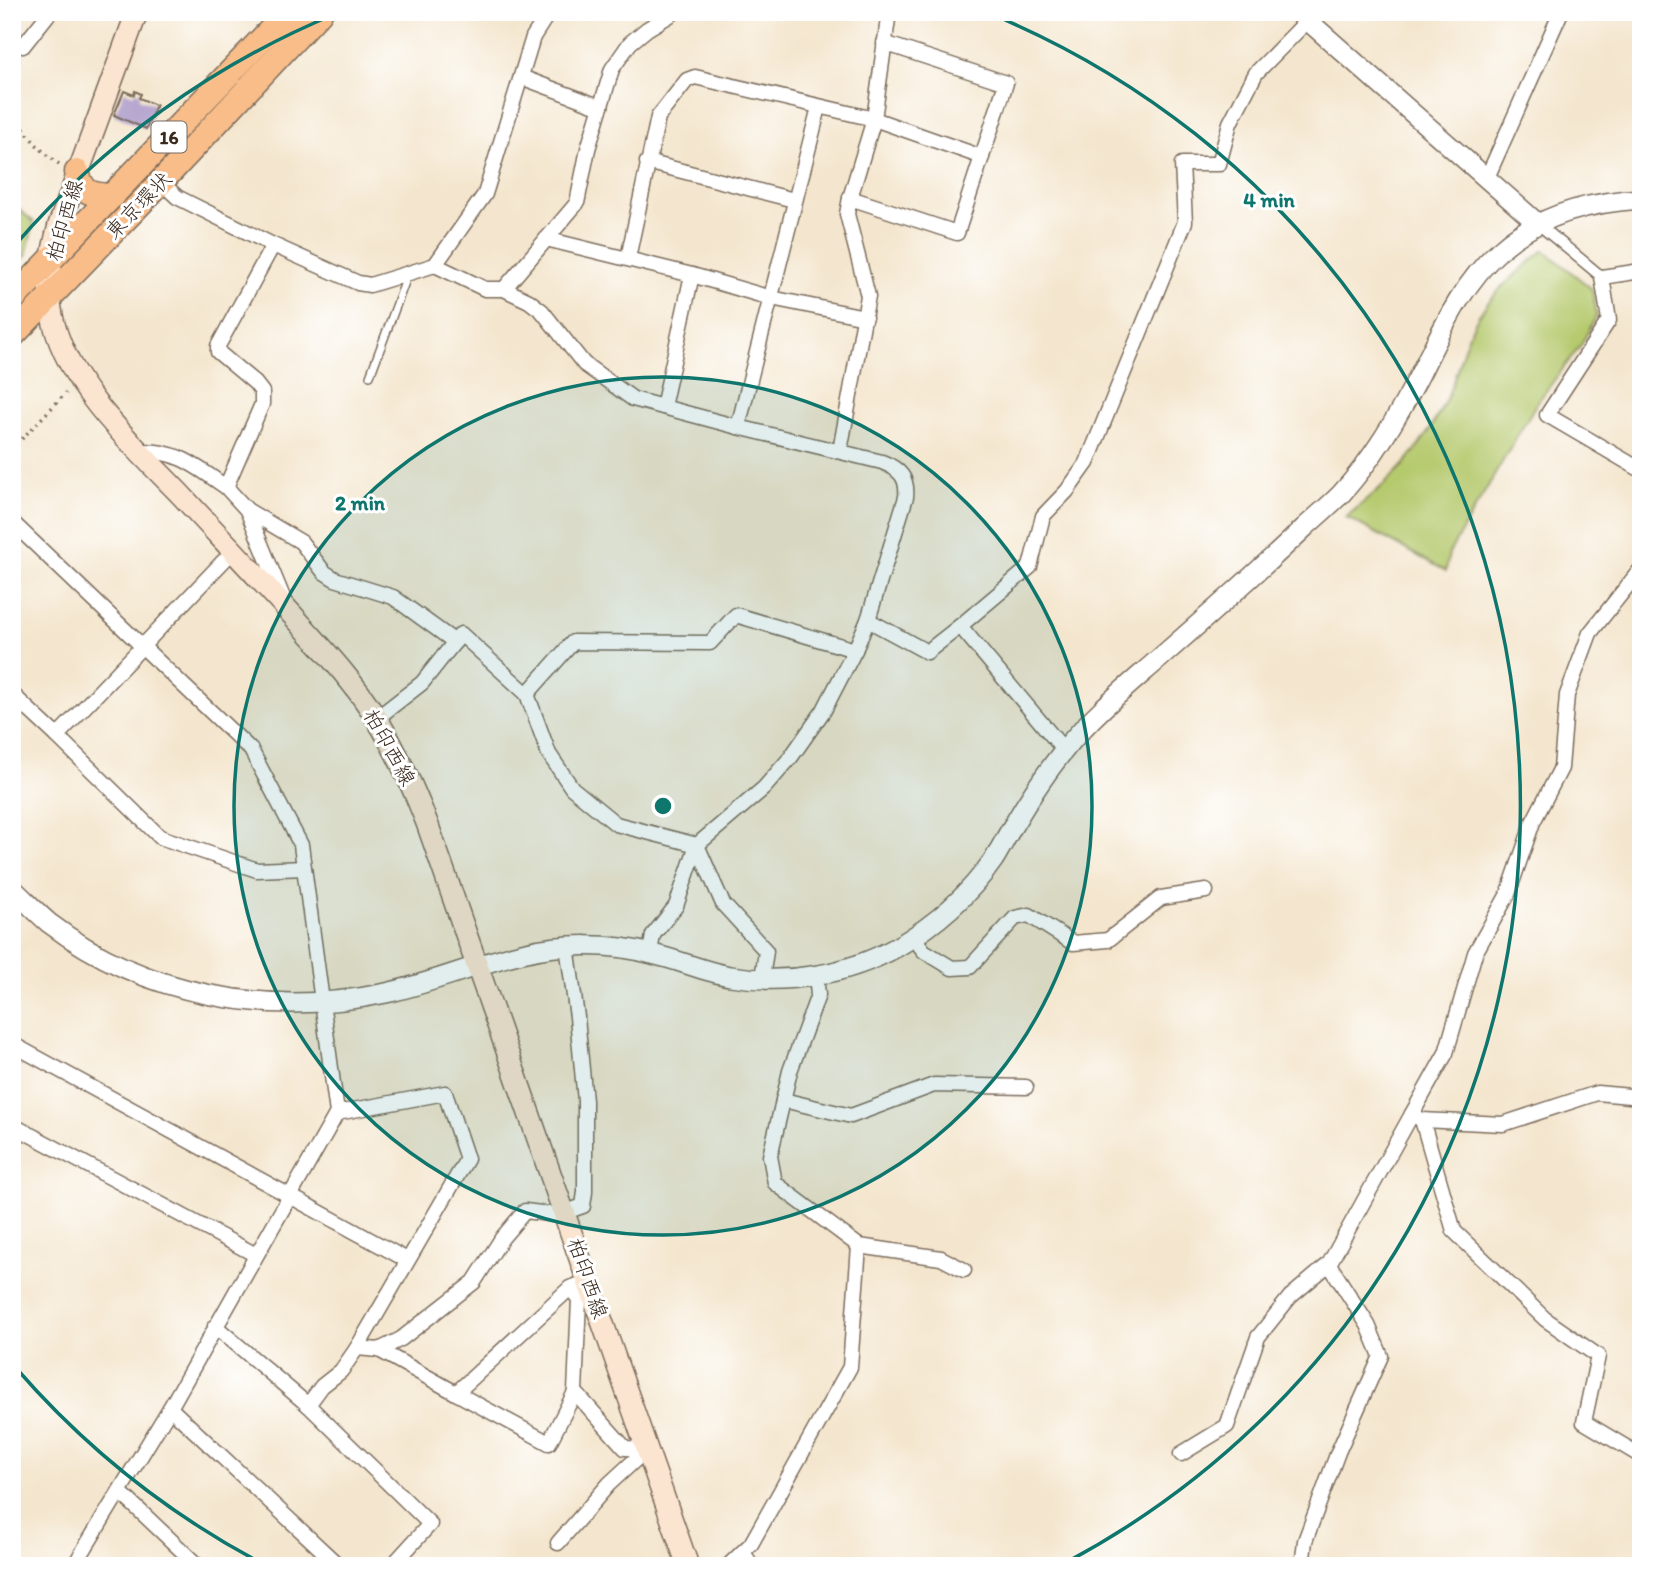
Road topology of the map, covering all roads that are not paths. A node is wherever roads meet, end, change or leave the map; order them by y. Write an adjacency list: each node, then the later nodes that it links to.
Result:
1 (50, 12): 11 (street)
2 (137, 12): 18 (main road, 柏印西線)
3 (288, 12): 21 (highway, 東京環状 / 16)
4 (320, 12): 20 (highway, 東京環状 / 16)
5 (549, 12): 12 (street)
6 (675, 12): 13 (street)
7 (889, 12): 10 (street)
8 (1561, 12): 19 (street)
9 (1303, 17): 19 (street); 54 (street)
10 (884, 43): 15 (street); 16 (street)
11 (23, 46)
12 (521, 76): 13 (street); 30 (street)
13 (601, 107): 26 (street)
14 (819, 107): 15 (street); 17 (street); 24 (street)
15 (873, 119): 16 (street); 22 (street)
16 (982, 157): 22 (street)
17 (647, 162): 24 (street); 28 (street)
18 (77, 172): 21 (highway); 29 (main road, 柏印西線)
19 (1486, 180): 25 (street)
20 (161, 182): 27 (street); 36 (highway, 東京環状 / 16)
21 (113, 196): 29 (highway, 東京環状 / 16)
22 (850, 198): 39 (street)
23 (1641, 199): 25 (street)
24 (794, 200): 37 (street)
25 (1537, 223): 34 (street); 62 (street)
26 (547, 239): 28 (street); 35 (street)
27 (273, 245): 32 (street); 47 (street)
28 (628, 258): 33 (street)
29 (50, 261): 36 (main road, 柏印西線); 38 (highway, 東京環状 / 16)
30 (435, 265): 32 (street); 35 (street)
31 (1641, 271): 34 (street)
32 (408, 274): 41 (lane)
33 (692, 275): 37 (street); 42 (street)
34 (1602, 277): 46 (street)
35 (504, 289): 42 (street)
36 (49, 298): 40 (highway, 東京環状 / 16); 44 (main road, 柏印西線)
37 (771, 298): 39 (street); 43 (street)
38 (12, 300)
39 (865, 317): 45 (street)
40 (12, 336)
41 (370, 376)
42 (663, 407): 43 (street)
43 (738, 427): 45 (street)
44 (139, 451): 47 (street); 50 (main road, 柏印西線)
45 (840, 451): 53 (street)
46 (1641, 470)
47 (226, 487): 48 (street)
48 (247, 510): 52 (street); 55 (street)
49 (12, 522): 56 (street)
50 (233, 551): 52 (main road, 柏印西線); 56 (street)
51 (1641, 569): 79 (street)
52 (289, 611): 60 (main road, 柏印西線)
53 (868, 620): 54 (street); 57 (street)
54 (960, 626): 62 (street)
55 (455, 642): 59 (street); 60 (street)
56 (142, 645): 61 (street); 64 (street)
57 (855, 650): 59 (street); 63 (street)
58 (12, 694): 61 (street)
59 (527, 694): 63 (street)
60 (377, 718): 70 (main road, 柏印西線)
61 (57, 736): 64 (street)
62 (1064, 750): 67 (street)
63 (697, 845): 69 (street); 72 (street)
64 (304, 868): 73 (street)
65 (1206, 891): 67 (street)
66 (14, 894): 73 (street)
67 (913, 937): 71 (street)
68 (567, 946): 69 (street); 70 (street); 82 (street)
69 (650, 953): 72 (street)
70 (477, 965): 73 (street); 82 (main road, 柏印西線)
71 (816, 975): 72 (street); 77 (street)
72 (762, 978)
73 (321, 1003): 78 (street)
74 (12, 1044): 81 (street)
75 (1026, 1087): 77 (street)
76 (1641, 1097): 79 (street)
77 (783, 1100): 83 (street)
78 (337, 1113): 81 (street); 85 (street)
79 (1417, 1117): 86 (street); 98 (street)
80 (12, 1125): 84 (street)
81 (290, 1196): 84 (street); 85 (street)
82 (565, 1213): 88 (main road, 柏印西線); 91 (street)
83 (859, 1246): 87 (street); 101 (street)
84 (256, 1255): 89 (street)
85 (407, 1260): 90 (street)
86 (1329, 1264): 97 (street); 109 (street)
87 (964, 1270)
88 (579, 1284): 92 (street); 93 (street); 96 (main road, 柏印西線)
89 (215, 1326): 94 (street); 95 (street)
90 (357, 1348): 91 (street); 94 (street)
91 (379, 1350): 93 (street)
92 (576, 1392): 93 (street); 96 (street)
93 (456, 1393)
94 (308, 1405): 105 (street)
95 (170, 1408): 99 (street); 104 (street)
96 (647, 1449): 100 (street); 106 (main road, 柏印西線)
97 (1181, 1454)
98 (1641, 1456)
99 (120, 1492): 102 (street); 103 (street)
100 (558, 1544)
101 (743, 1552): 107 (street); 108 (street)
102 (75, 1566)
103 (198, 1566)
104 (339, 1566)
105 (392, 1566)
106 (688, 1566)
107 (728, 1566)
108 (752, 1566)
109 (1302, 1566)

